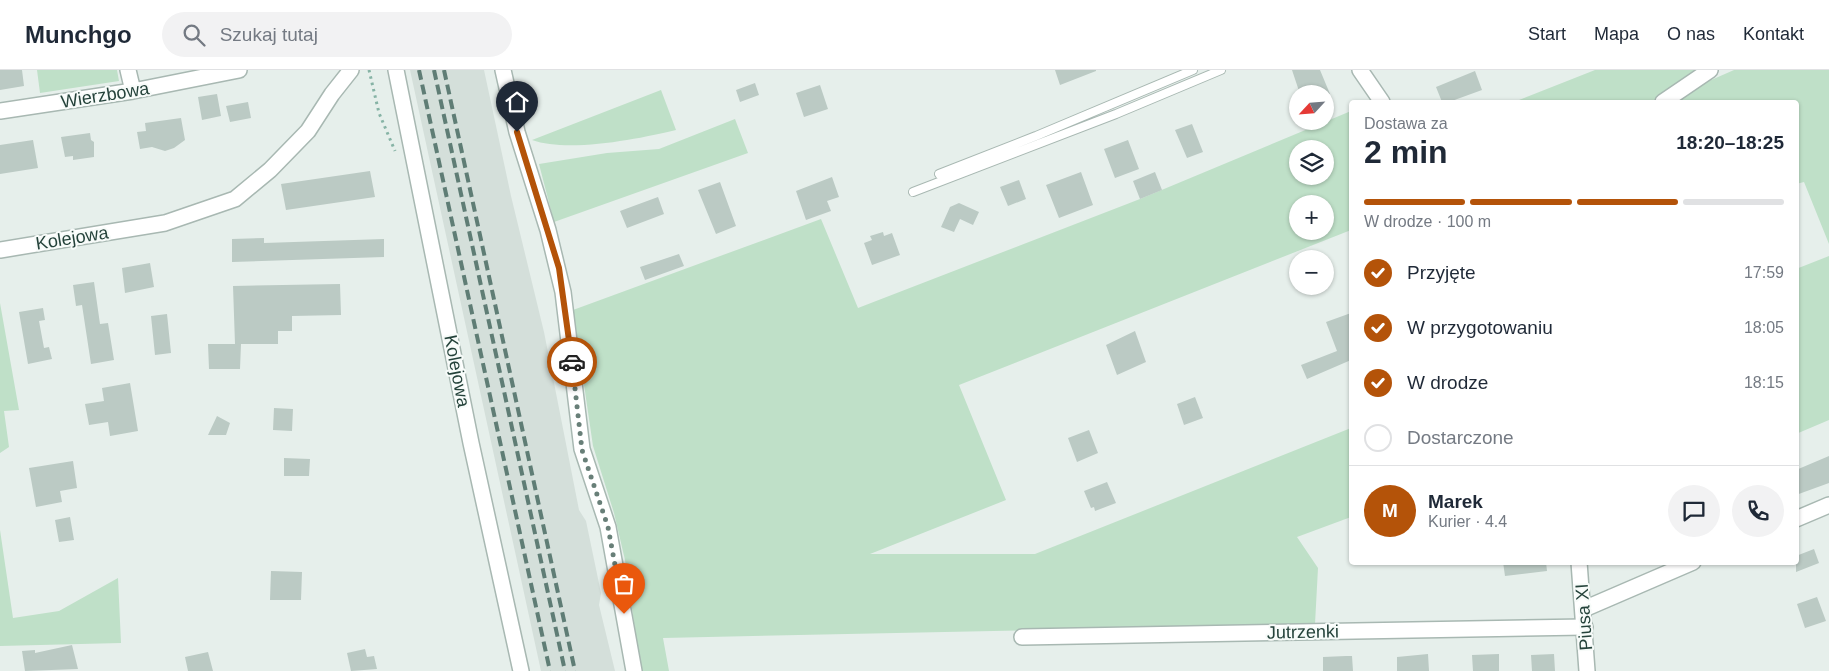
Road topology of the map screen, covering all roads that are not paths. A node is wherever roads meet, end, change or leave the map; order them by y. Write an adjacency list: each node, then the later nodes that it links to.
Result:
1 (128, 70): 10 (street)
2 (239, 70): 10 (street, Wierzbowa)
3 (351, 70): 16 (street, Kolejowa)
4 (396, 70): 25 (street, Kolejowa)
5 (503, 70): 24 (street)
6 (1193, 70): 14 (lane)
7 (1221, 70): 15 (lane)
8 (1360, 70): 11 (street)
9 (1710, 70): 12 (street)
10 (132, 91): 13 (street, Wierzbowa)
11 (1381, 100)
12 (1666, 100)
13 (0, 111)
14 (939, 174)
15 (914, 192)
16 (0, 250)
17 (1829, 505): 18 (street)
18 (1799, 518)
19 (1579, 565): 21 (street, Piusa XI)
20 (1687, 565): 21 (street)
21 (1584, 609): 22 (street, Piusa XI)
22 (1585, 627): 23 (street, Jutrzenki); 26 (street, Piusa XI)
23 (1022, 637)
24 (634, 669)
25 (521, 671)
26 (1587, 671)

